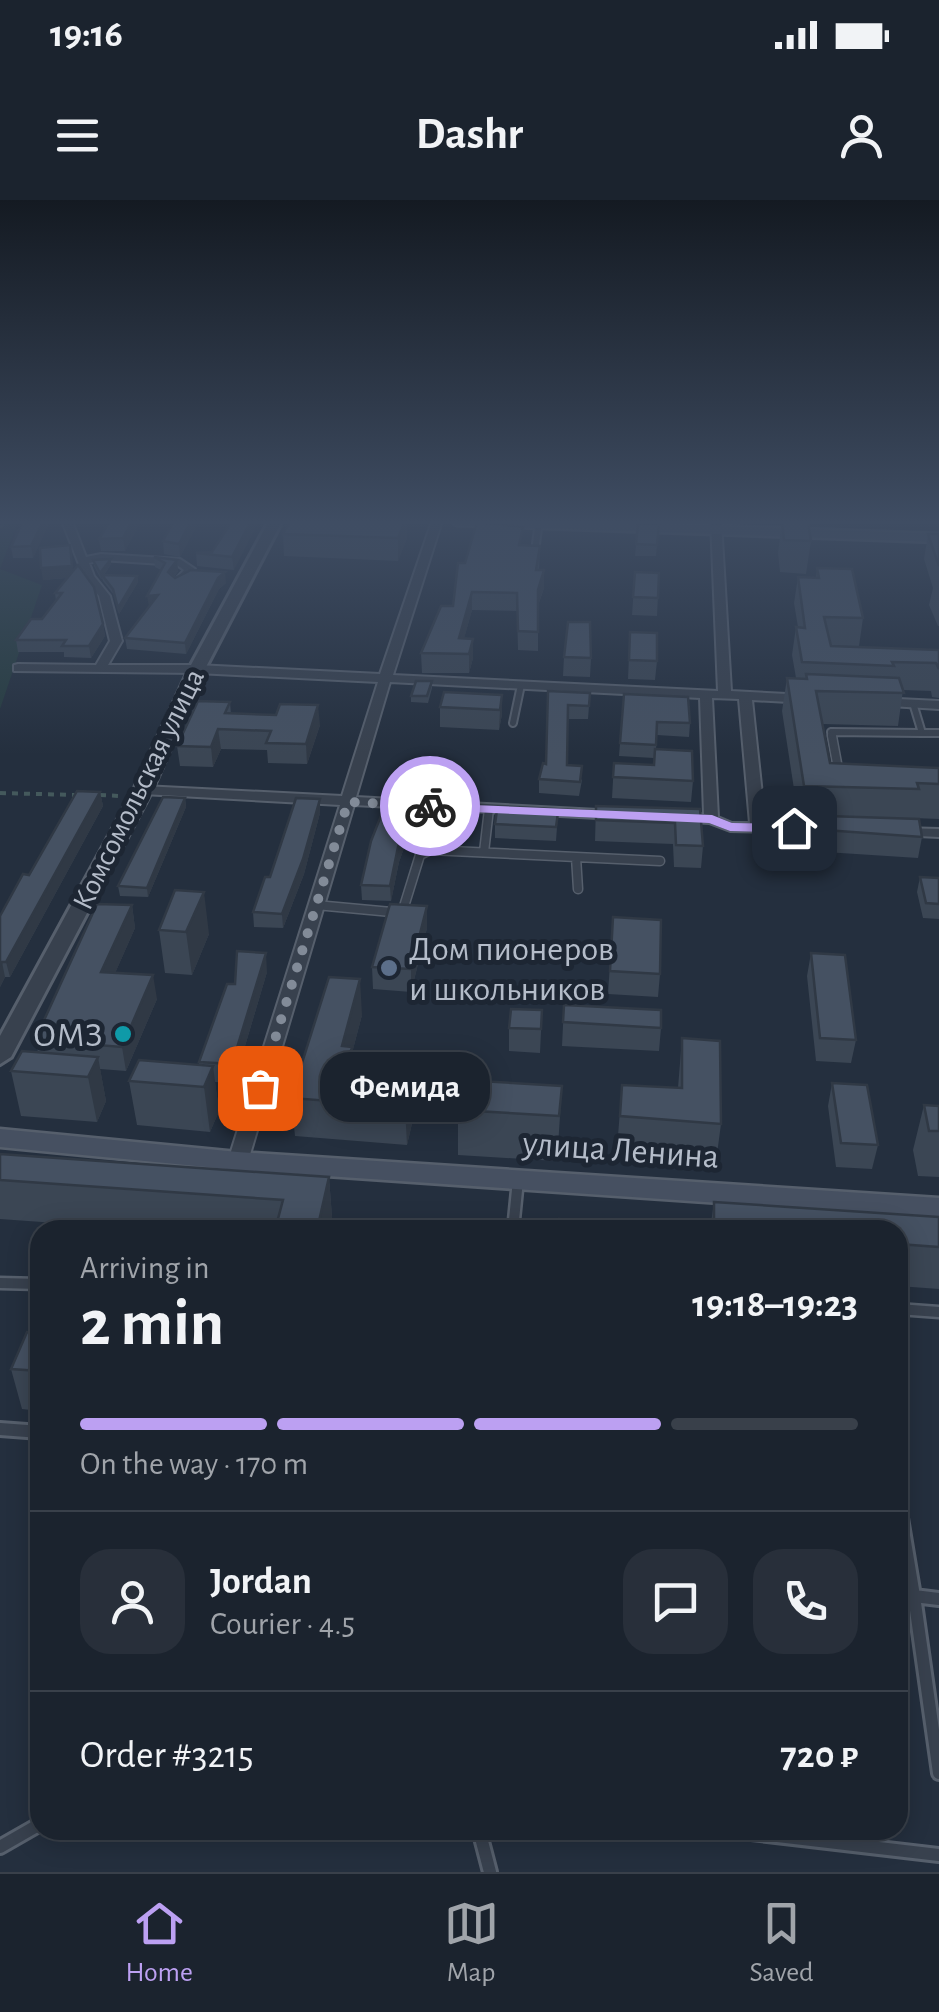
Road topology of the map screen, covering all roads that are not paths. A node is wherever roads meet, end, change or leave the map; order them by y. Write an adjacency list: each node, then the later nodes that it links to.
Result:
1 (105, 599): 5 (street)
2 (228, 599): 7 (street, Комсомольская улица)
3 (411, 599): 8 (street)
4 (720, 599): 11 (street)
5 (101, 666): 6 (street); 7 (street)
6 (18, 668)
7 (197, 669): 8 (street); 21 (street, Комсомольская улица)
8 (385, 678): 9 (street); 22 (street)
9 (521, 686): 10 (street); 17 (lane)
10 (706, 695): 11 (street); 26 (street)
11 (725, 696): 12 (street)
12 (745, 696): 13 (street); 27 (street)
13 (820, 700)
14 (857, 701): 15 (street)
15 (913, 703): 16 (street); 18 (lane)
16 (939, 705)
17 (513, 723)
18 (922, 733): 19 (lane); 20 (lane)
19 (939, 734)
20 (841, 784)
21 (141, 793): 22 (street); 36 (street, Комсомольская улица)
22 (348, 802): 23 (street); 35 (street)
23 (490, 809): 24 (street); 31 (lane)
24 (638, 816)
25 (656, 817): 26 (street)
26 (712, 820): 27 (street)
27 (758, 827): 28 (street)
28 (830, 830)
29 (884, 831): 30 (street)
30 (939, 833)
31 (484, 852): 32 (lane); 35 (lane)
32 (576, 857): 33 (lane); 34 (lane)
33 (660, 861)
34 (578, 890)
35 (316, 905): 38 (street)
36 (0, 1057)
37 (0, 1138): 38 (main road, улица Ленина)
38 (238, 1161): 39 (main road, улица Ленина)
39 (518, 1180): 40 (main road, улица Ленина); 41 (lane)
40 (939, 1208)
41 (514, 1220)
42 (0, 1282): 43 (lane)
43 (30, 1284)
44 (908, 1310): 45 (lane)
45 (939, 1312)
46 (0, 1428): 47 (lane)
47 (30, 1431)
48 (908, 1560): 49 (lane)
49 (914, 1596): 50 (lane); 51 (lane)
50 (939, 1599)
51 (939, 1773)
52 (30, 1830): 55 (lane)
53 (482, 1840): 57 (lane)
54 (811, 1840): 56 (lane)
55 (0, 1847)
56 (939, 1855)
57 (490, 1872)

